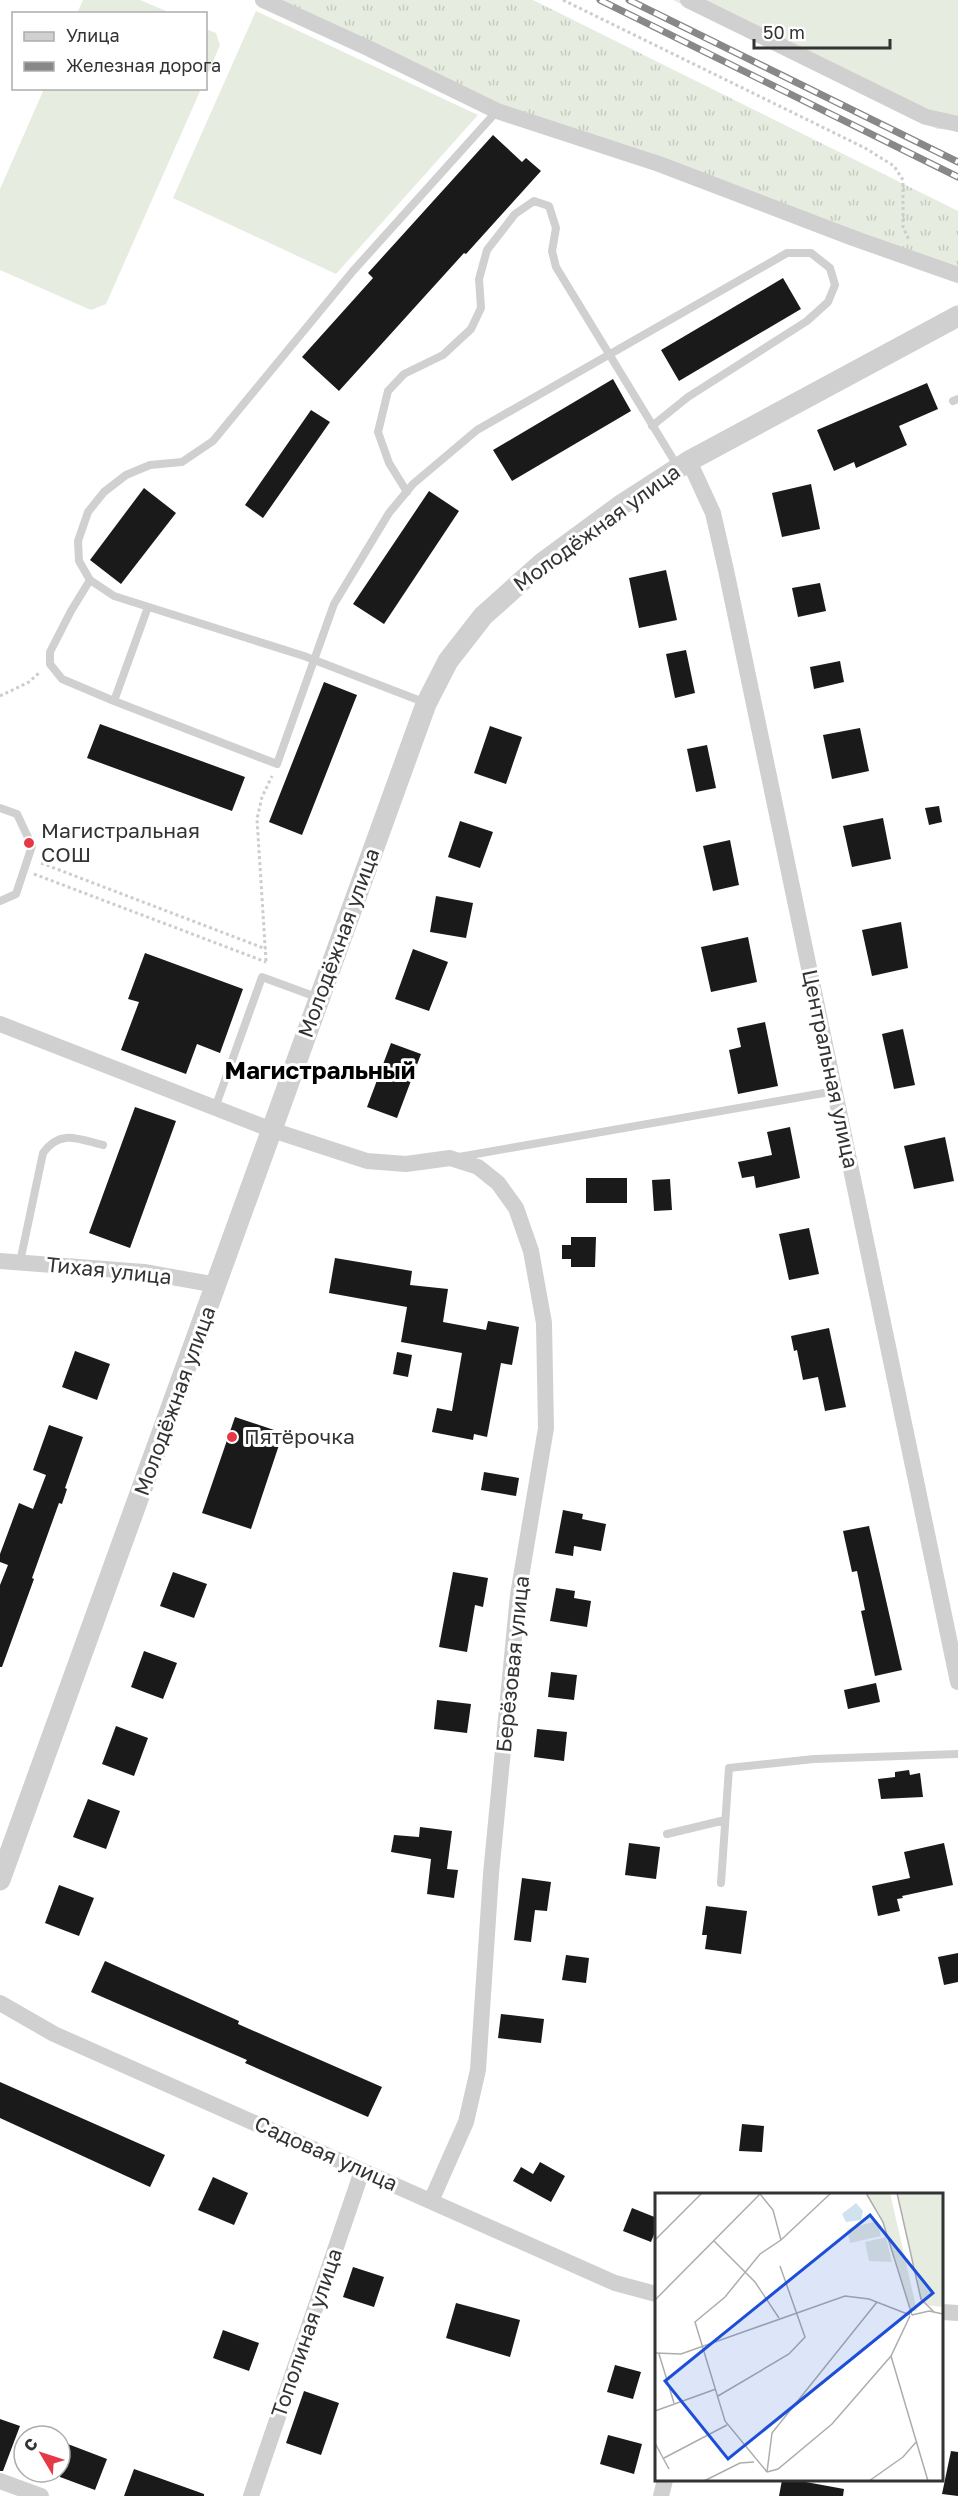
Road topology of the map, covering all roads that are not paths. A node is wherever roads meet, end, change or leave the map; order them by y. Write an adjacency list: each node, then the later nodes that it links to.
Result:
1 (263, 0): 3 (street)
2 (688, 0): 4 (street)
3 (497, 111): 5 (street); 11 (lane)
4 (958, 124)
5 (958, 274)
6 (958, 316): 9 (street, Молодёжная улица)
7 (609, 355): 8 (lane); 8 (lane); 10 (lane); 10 (lane)
8 (652, 426): 9 (lane)
9 (684, 464): 15 (street, Молодёжная улица); 20 (street, Центральная улица)
10 (407, 492): 13 (lane)
11 (90, 580): 12 (lane); 14 (lane)
12 (148, 607): 13 (lane); 14 (lane)
13 (315, 660): 14 (lane); 15 (lane)
14 (114, 701)
15 (426, 704): 18 (street, Молодёжная улица)
16 (0, 808): 17 (lane)
17 (0, 901)
18 (319, 998): 21 (lane); 22 (street, Молодёжная улица)
19 (0, 1024): 21 (street)
20 (835, 1091): 24 (lane); 28 (street, Центральная улица)
21 (215, 1108): 22 (street)
22 (272, 1130): 24 (street); 27 (street, Молодёжная улица)
23 (103, 1145): 26 (lane)
24 (450, 1158): 36 (street, Берёзовая улица)
25 (0, 1261): 26 (street, Тихая улица)
26 (20, 1262): 27 (street, Тихая улица)
27 (218, 1285): 32 (street, Молодёжная улица)
28 (958, 1682)
29 (958, 1754): 30 (lane)
30 (726, 1820): 31 (lane); 33 (lane)
31 (668, 1834)
32 (0, 1880)
33 (721, 1883)
34 (0, 2003): 35 (street, Садовая улица)
35 (362, 2171): 36 (street, Садовая улица); 43 (street, Тополиная улица)
36 (431, 2201): 37 (street, Садовая улица)
37 (655, 2293)
38 (943, 2312): 39 (street)
39 (958, 2313)
40 (0, 2481): 42 (street)
41 (665, 2481): 44 (street)
42 (41, 2496)
43 (251, 2496)
44 (662, 2496)

